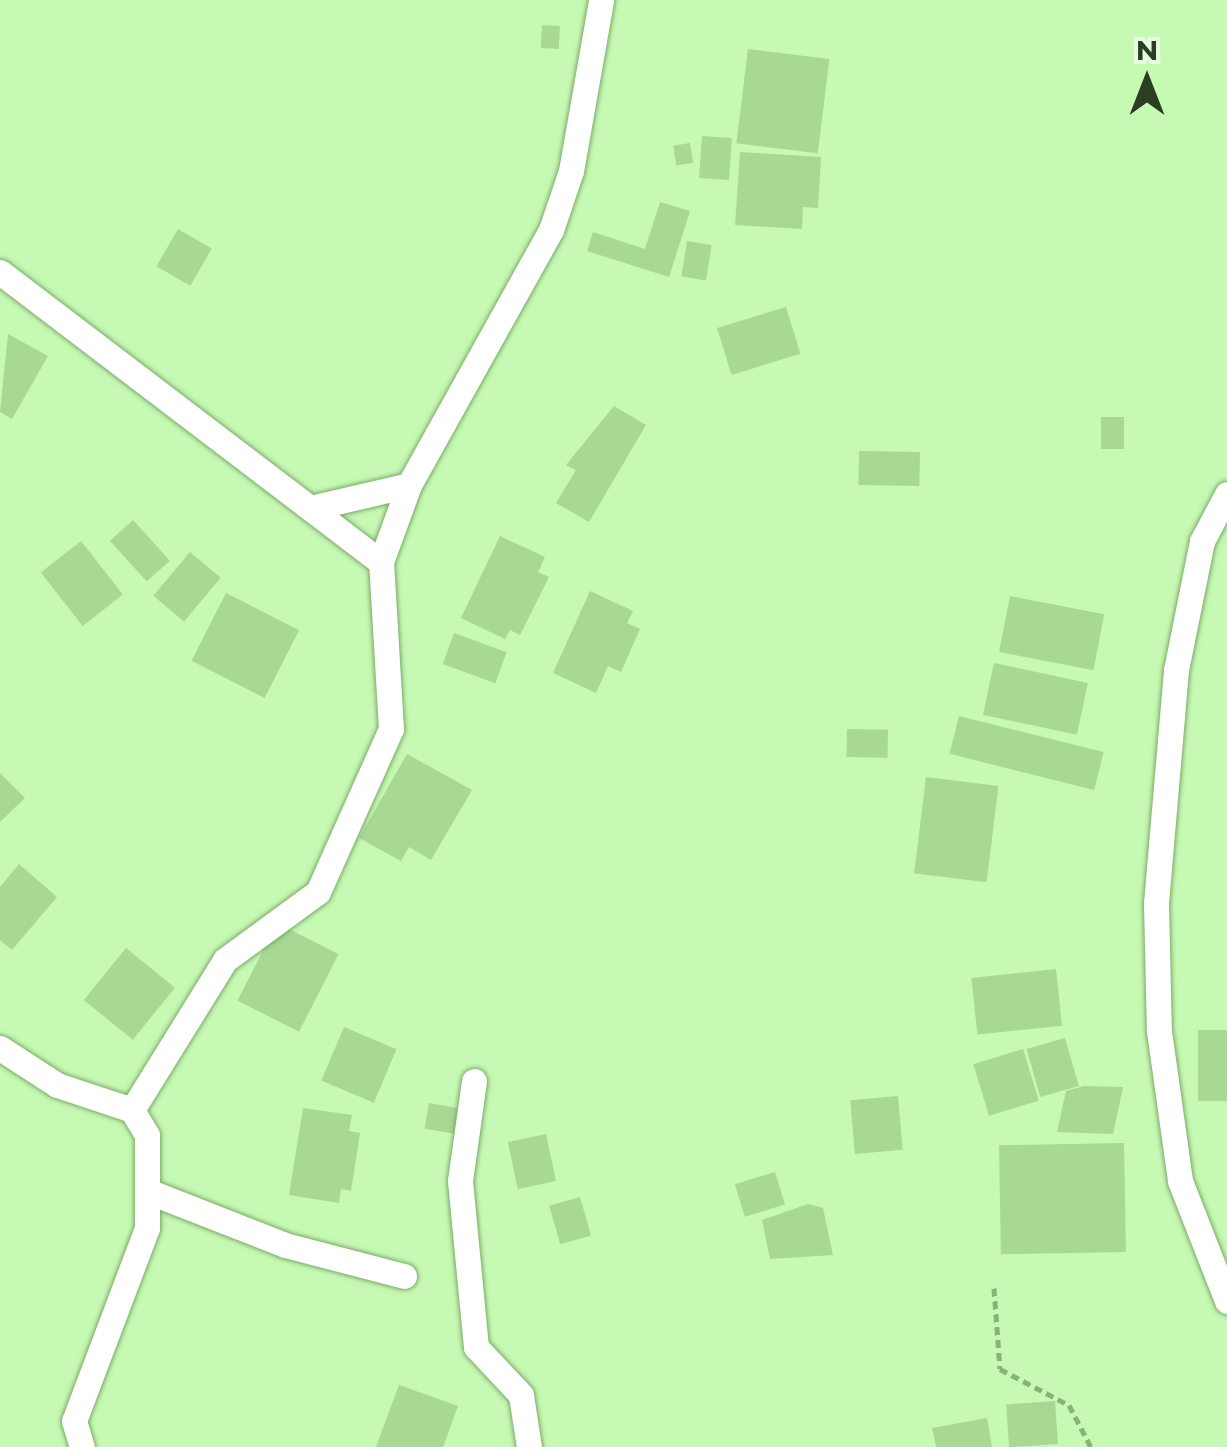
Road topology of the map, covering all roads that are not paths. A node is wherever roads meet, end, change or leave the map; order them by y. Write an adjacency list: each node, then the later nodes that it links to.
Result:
1 (601, 0): 3 (street)
2 (0, 272): 5 (street)
3 (409, 485): 5 (street); 6 (street)
4 (1227, 494): 12 (street)
5 (319, 506): 6 (street)
6 (381, 562): 9 (street)
7 (0, 1048): 9 (street)
8 (474, 1080): 14 (street)
9 (132, 1110): 10 (street)
10 (150, 1192): 11 (street); 13 (street)
11 (404, 1276)
12 (1227, 1301)
13 (82, 1447)
14 (529, 1447)

